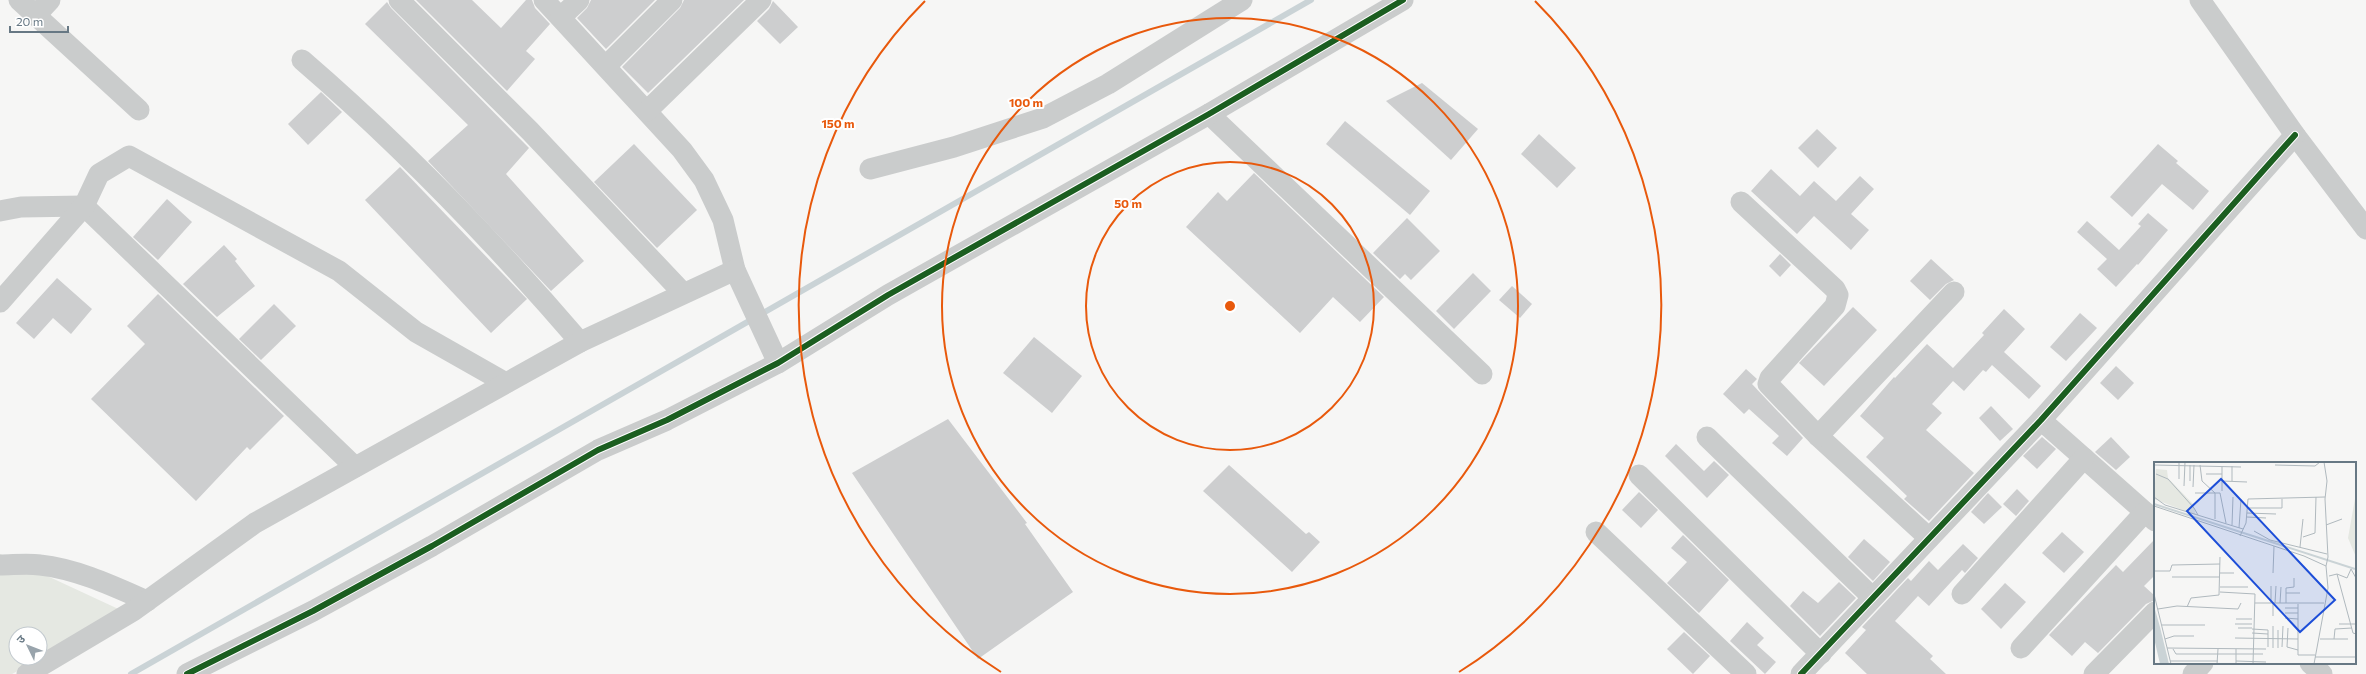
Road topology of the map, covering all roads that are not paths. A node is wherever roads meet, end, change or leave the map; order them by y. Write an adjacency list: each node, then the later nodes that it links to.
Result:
1 (19, 0): 11 (street)
2 (50, 0): 11 (street)
3 (399, 0): 26 (street)
4 (544, 0): 12 (street)
5 (579, 0): 12 (street)
6 (672, 0): 14 (street)
7 (761, 0): 16 (street)
8 (1242, 0): 19 (street)
9 (1403, 0): 17 (street)
10 (2200, 0): 18 (street)
11 (36, 15): 15 (street)
12 (561, 17): 14 (street)
13 (302, 60): 28 (street)
14 (606, 66): 16 (street)
15 (139, 110)
16 (647, 111): 24 (street)
17 (1209, 114): 29 (street); 30 (street)
18 (2295, 135): 23 (street); 32 (street)
19 (870, 169)
20 (1741, 202): 33 (street)
21 (84, 206): 22 (street); 27 (street); 31 (street); 36 (street)
22 (0, 211)
23 (2366, 229)
24 (735, 270): 26 (street); 29 (street)
25 (1954, 292): 33 (street)
26 (682, 293): 28 (street)
27 (0, 302)
28 (580, 342): 31 (street)
29 (778, 362): 51 (street)
30 (1482, 374)
31 (506, 383): 36 (street)
32 (2041, 420): 35 (street); 40 (street)
33 (1818, 436): 40 (street)
34 (1707, 437): 43 (street)
35 (2084, 458): 38 (street); 42 (street)
36 (356, 467): 44 (street)
37 (1639, 475): 47 (street)
38 (2150, 517): 46 (street)
39 (1596, 532): 52 (street)
40 (1929, 538): 43 (street)
41 (0, 565): 44 (street)
42 (1962, 594)
43 (1872, 597): 47 (street)
44 (147, 601): 50 (street)
45 (2154, 613): 54 (street)
46 (2021, 648)
47 (1821, 654): 53 (street)
48 (2202, 664): 55 (street)
49 (2311, 664): 56 (street)
50 (27, 674)
51 (187, 674)
52 (1746, 674)
53 (1801, 674)
54 (2094, 674)
55 (2193, 674)
56 (2322, 674)

